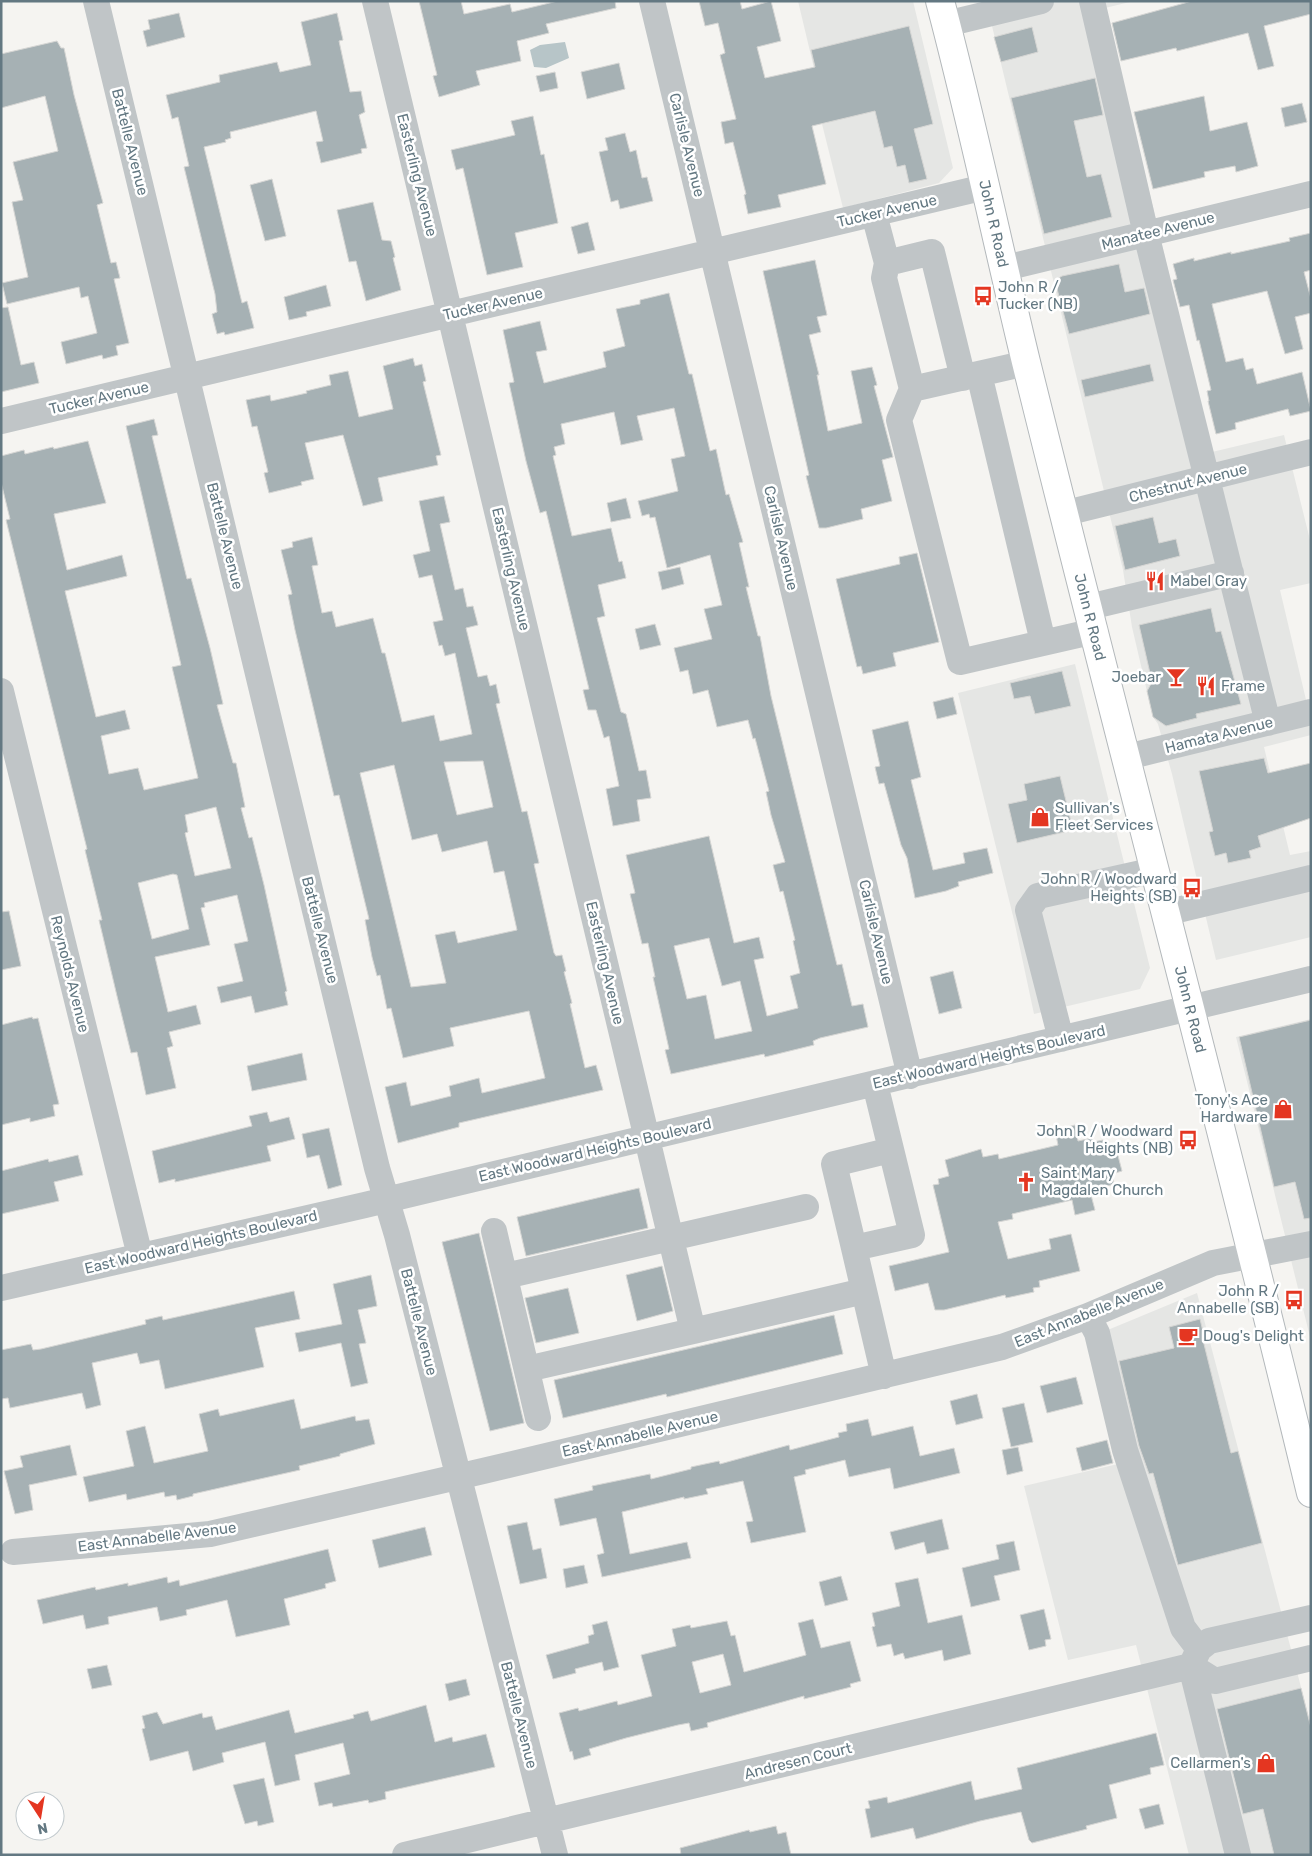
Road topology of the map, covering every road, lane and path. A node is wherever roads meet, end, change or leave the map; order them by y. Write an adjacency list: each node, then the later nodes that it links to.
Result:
1 (96, 1): 17 (street, Battelle Avenue)
2 (375, 1): 14 (street, Easterling Avenue)
3 (652, 1): 11 (street, Carlisle Avenue)
4 (1041, 1): 6 (street)
5 (1092, 1): 10 (street)
6 (943, 12): 7 (main road, John R Road)
7 (985, 187): 9 (street, Tucker Avenue); 13 (main road, John R Road)
8 (1311, 194): 10 (street, Manatee Avenue)
9 (874, 214): 11 (street, Tucker Avenue); 12 (street)
10 (1146, 234): 13 (street, Manatee Avenue); 21 (street)
11 (713, 252): 14 (street, Tucker Avenue); 36 (street, Carlisle Avenue)
12 (887, 263): 16 (street); 18 (street)
13 (1005, 268): 15 (main road, John R Road)
14 (450, 314): 17 (street, Tucker Avenue); 38 (street, Easterling Avenue)
15 (1027, 363): 16 (street); 22 (main road, John R Road)
16 (971, 376): 18 (street); 25 (street)
17 (187, 377): 19 (street, Tucker Avenue); 40 (street, Battelle Avenue)
18 (912, 390): 25 (street)
19 (1, 421)
20 (1311, 452): 21 (street, Chestnut Avenue)
21 (1208, 478): 22 (street, Chestnut Avenue); 23 (street)
22 (1066, 513): 24 (main road, John R Road)
23 (1231, 573): 24 (street); 28 (street)
24 (1092, 619): 25 (street); 29 (main road, John R Road)
25 (1043, 642)
26 (1, 691): 46 (street, Reynolds Avenue)
27 (1311, 712): 28 (street, Hamata Avenue)
28 (1268, 723): 29 (street, Hamata Avenue)
29 (1127, 757): 30 (main road, John R Road)
30 (1155, 870): 32 (main road, John R Road); 35 (street)
31 (1311, 878): 32 (street)
32 (1165, 914): 34 (main road, John R Road)
33 (1311, 979): 34 (street, East Woodward Heights Boulevard)
34 (1189, 1009): 35 (street, East Woodward Heights Boulevard); 47 (main road, John R Road)
35 (1060, 1039): 36 (street, East Woodward Heights Boulevard)
36 (910, 1076): 37 (street, East Woodward Heights Boulevard)
37 (875, 1084): 38 (street, East Woodward Heights Boulevard); 39 (street)
38 (647, 1138): 40 (street, East Woodward Heights Boulevard); 43 (street, Easterling Avenue)
39 (891, 1150): 45 (street); 45 (street)
40 (386, 1200): 46 (street, East Woodward Heights Boulevard); 56 (street, Battelle Avenue)
41 (806, 1207): 43 (street)
42 (494, 1231): 48 (street)
43 (671, 1238): 48 (street); 52 (street, Easterling Avenue)
44 (1311, 1244): 47 (street, East Annabelle Avenue)
45 (854, 1248): 50 (street)
46 (140, 1256): 49 (street, East Woodward Heights Boulevard)
47 (1253, 1256): 51 (street, East Annabelle Avenue); 57 (main road, John R Road)
48 (505, 1276): 53 (street)
49 (1, 1288)
50 (864, 1291): 52 (street); 54 (street)
51 (1088, 1316): 54 (street, East Annabelle Avenue); 60 (street)
52 (693, 1331): 53 (street)
53 (527, 1369): 55 (street)
54 (884, 1376): 56 (street, East Annabelle Avenue)
55 (538, 1418)
56 (458, 1477): 58 (street, East Annabelle Avenue); 62 (street, Battelle Avenue)
57 (1311, 1492)
58 (13, 1552)
59 (1311, 1618): 60 (street, Andresen Court)
60 (1195, 1658): 61 (street); 62 (street, Andresen Court); 65 (street)
61 (1311, 1658)
62 (546, 1821): 63 (street, Andresen Court); 64 (street, Battelle Avenue)
63 (405, 1855)
64 (555, 1855)
65 (1238, 1855)

